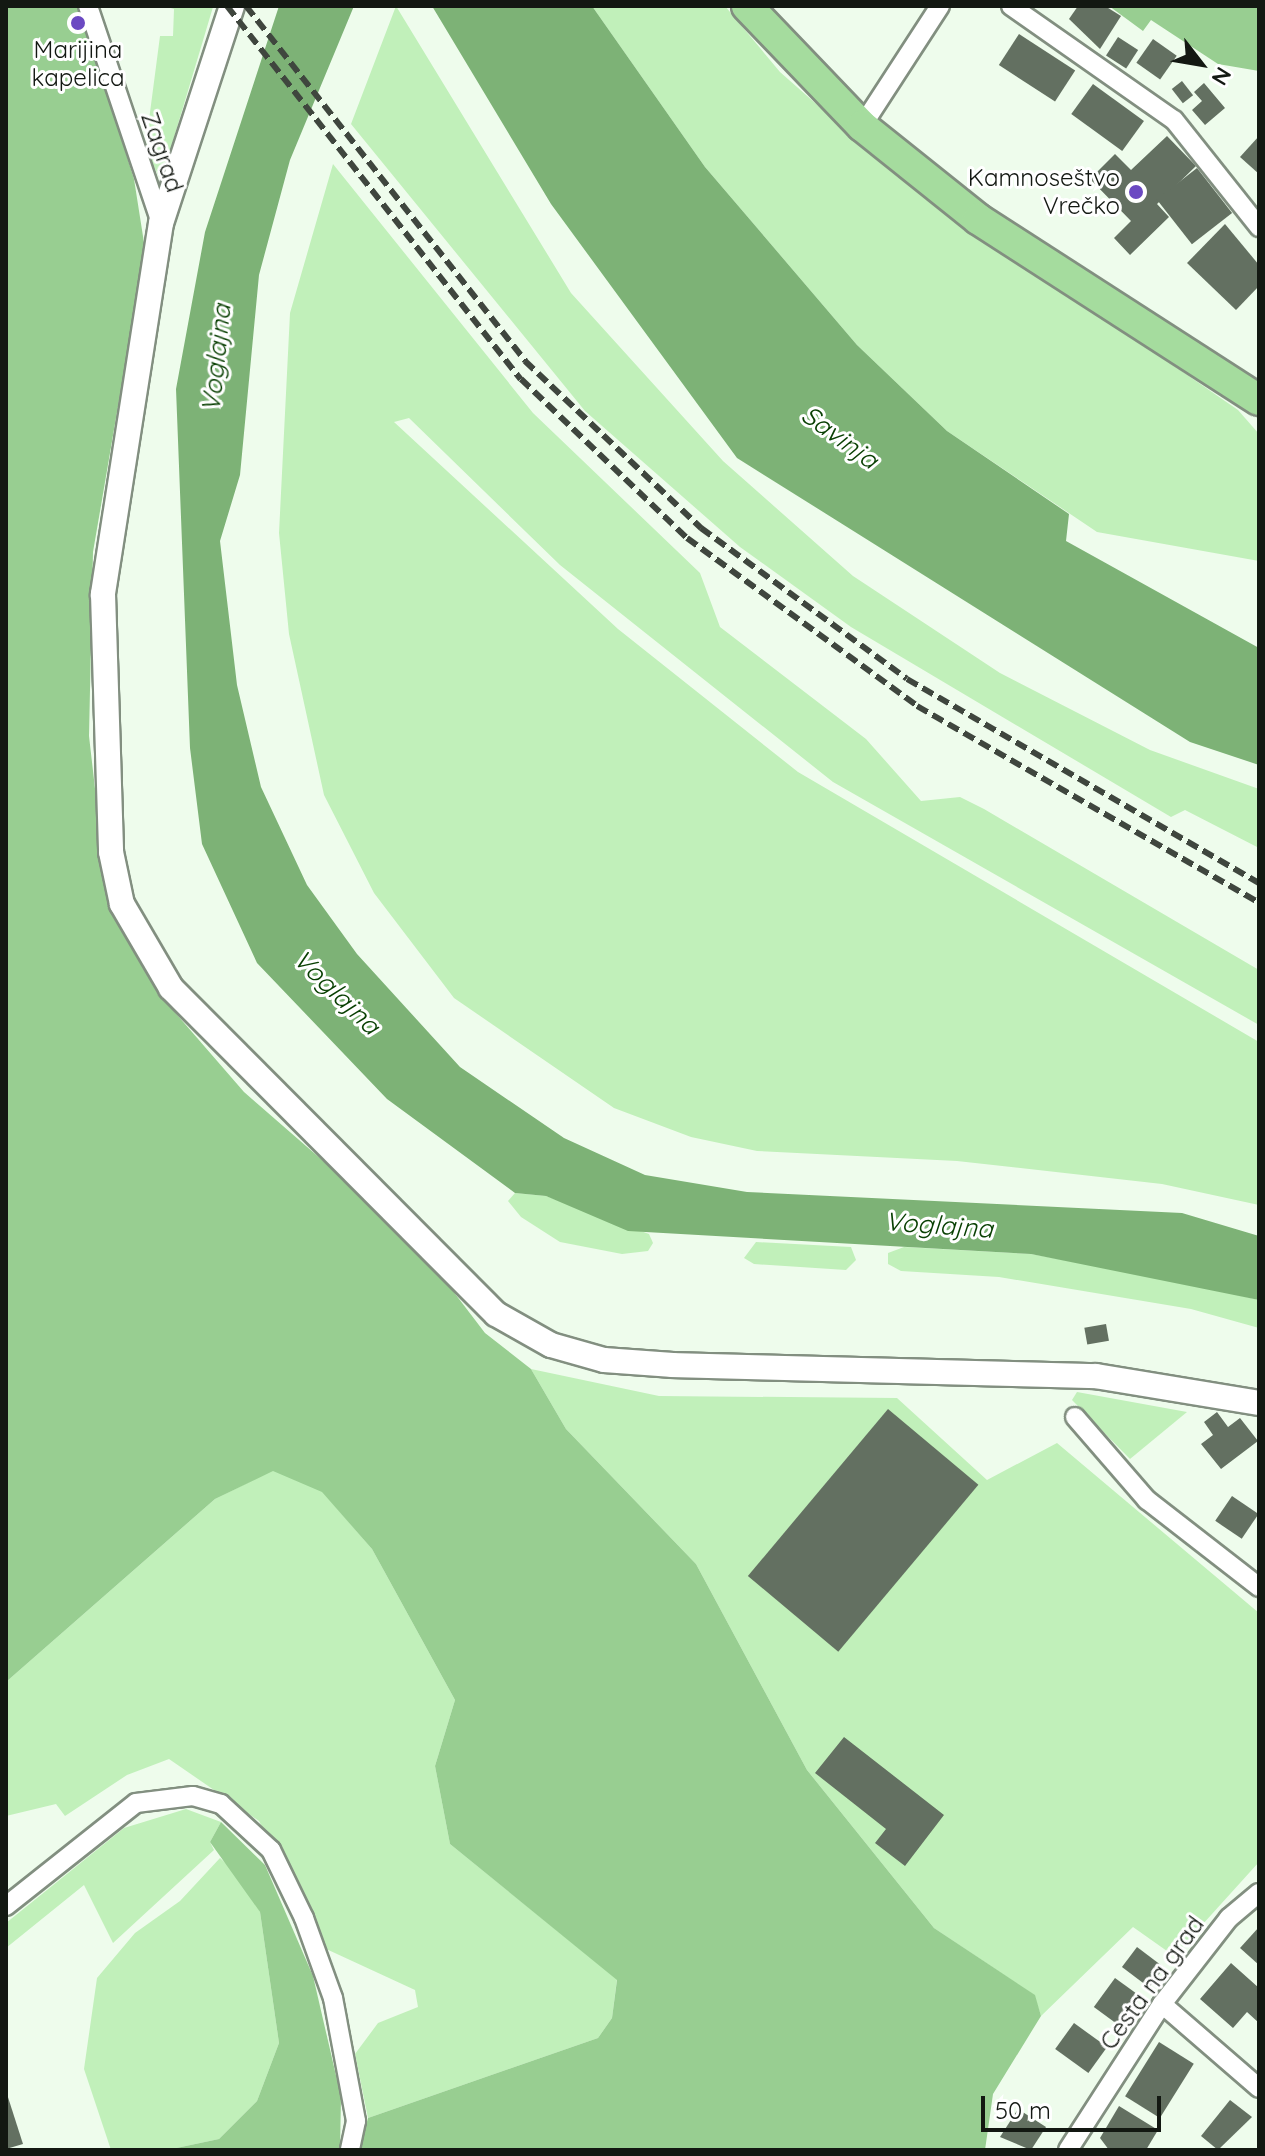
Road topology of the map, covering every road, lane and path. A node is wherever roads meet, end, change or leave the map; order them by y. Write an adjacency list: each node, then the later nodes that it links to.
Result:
1 (88, 6): 7 (street, Zagrad)
2 (232, 6): 7 (street)
3 (747, 6): 6 (main road)
4 (940, 6): 6 (street)
5 (1011, 6): 8 (street)
6 (862, 126): 9 (main road)
7 (161, 223): 10 (street)
8 (1259, 227)
9 (1259, 400)
10 (1259, 1403)
11 (1075, 1417): 12 (street)
12 (1259, 1587)
13 (1259, 1893): 15 (street, Cesta na grad)
14 (6, 1906): 17 (street)
15 (1162, 2004): 16 (street); 18 (street, Cesta na grad)
16 (1259, 2088)
17 (350, 2150)
18 (1068, 2150)

